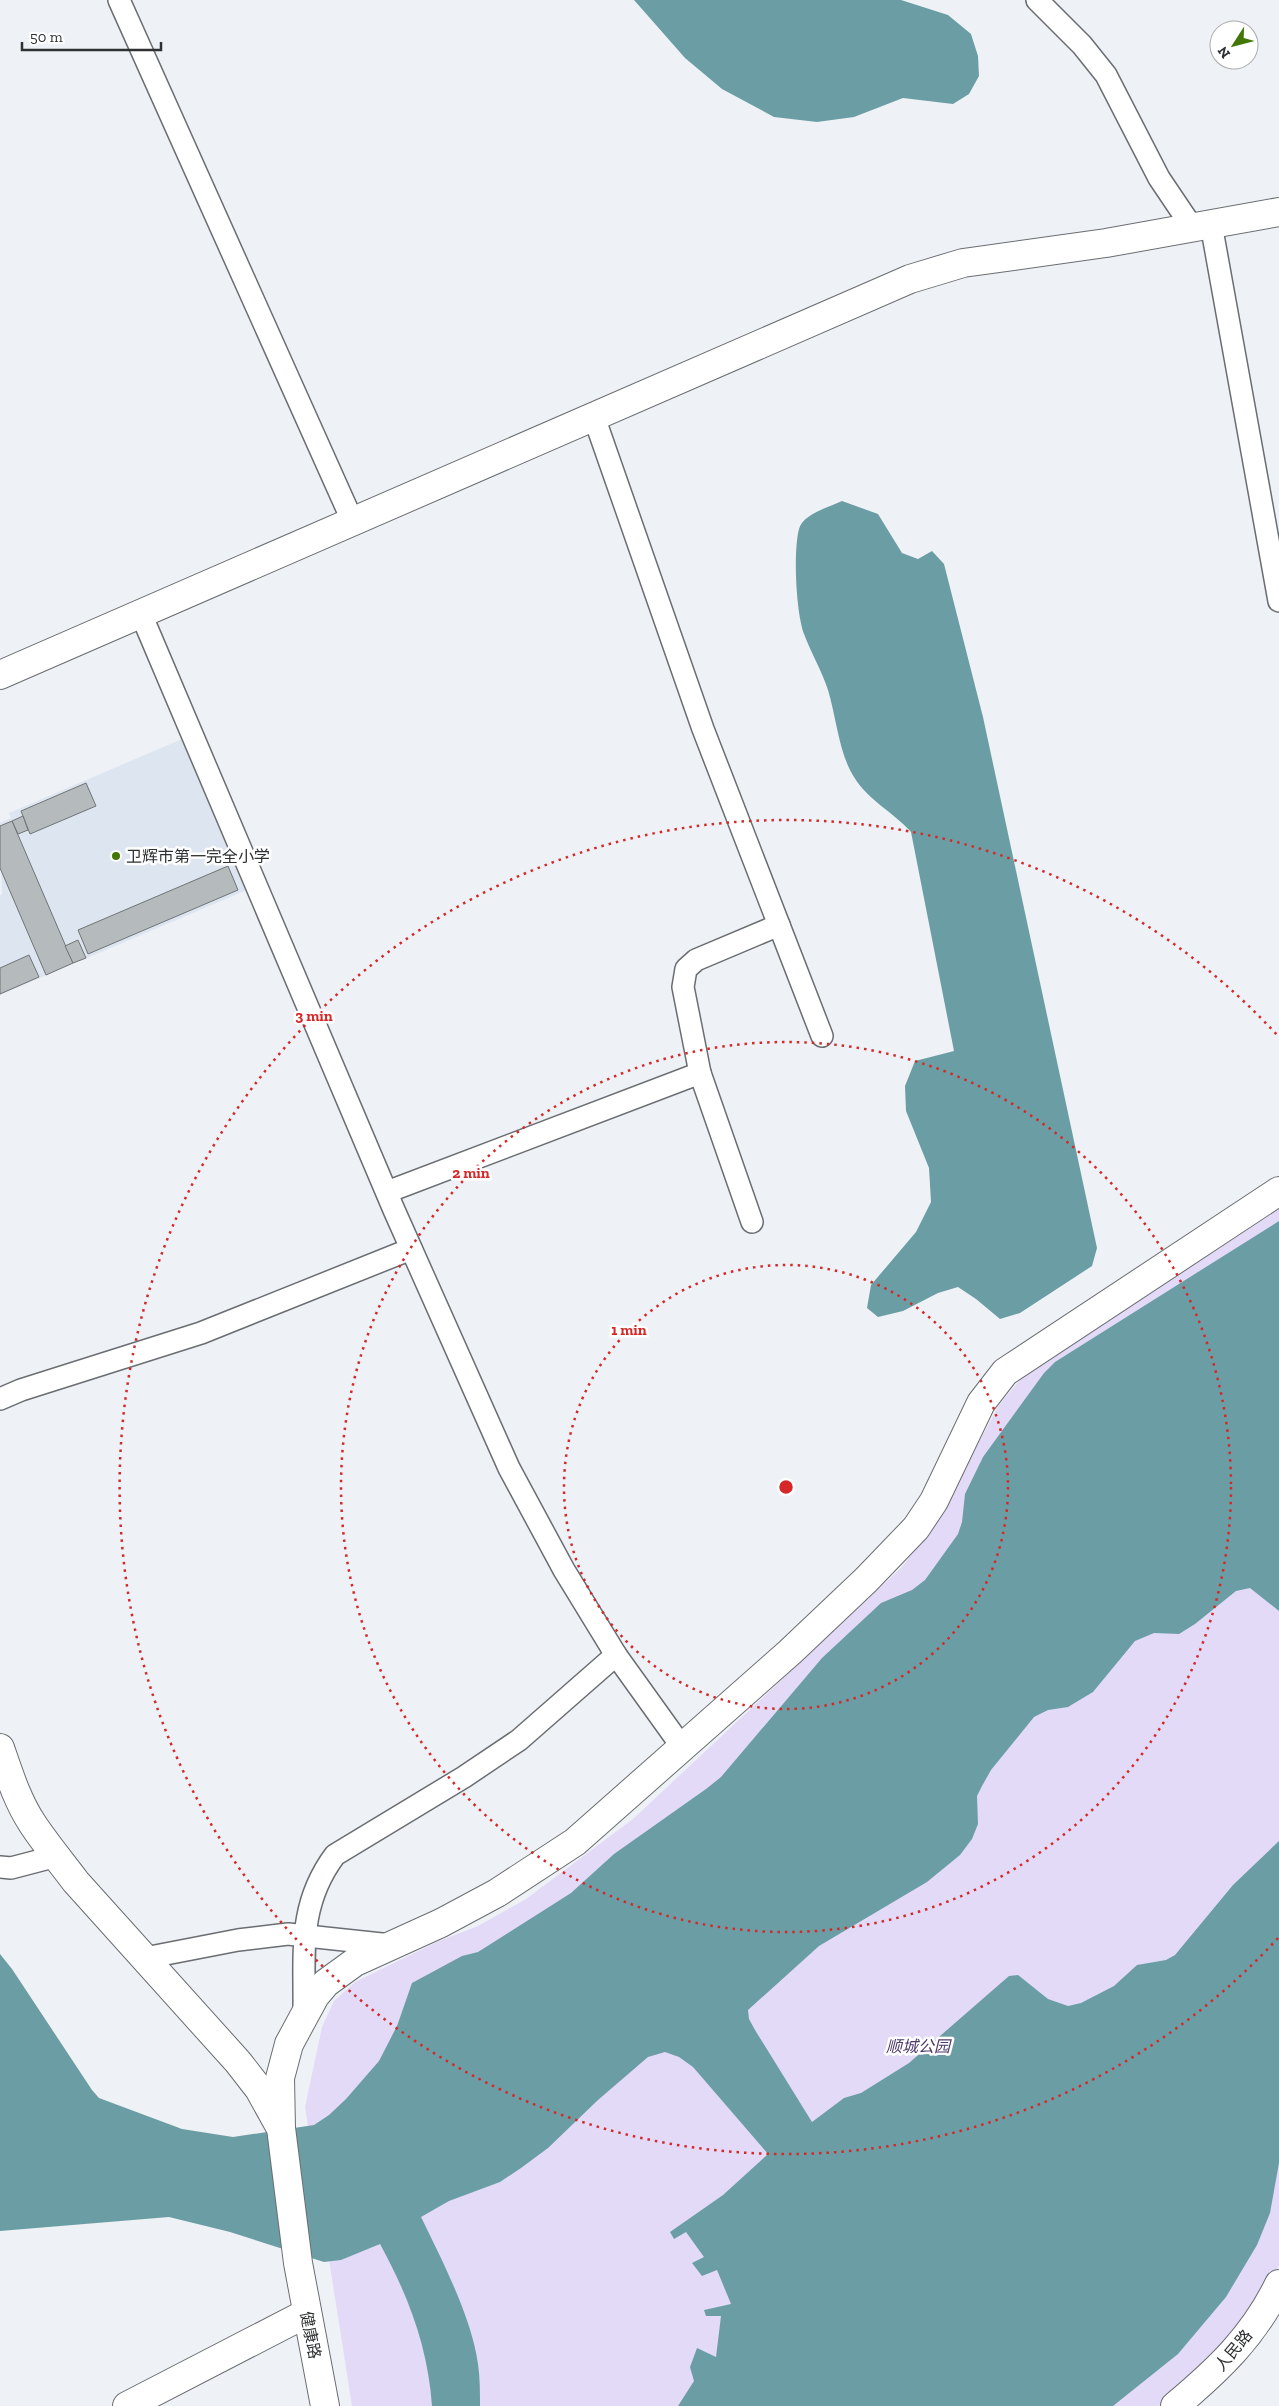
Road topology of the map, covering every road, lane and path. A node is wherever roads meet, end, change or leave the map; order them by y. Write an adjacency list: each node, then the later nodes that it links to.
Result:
1 (119, 0): 6 (street)
2 (1037, 0): 4 (street)
3 (1279, 212): 4 (street)
4 (1202, 226): 5 (street); 7 (street)
5 (594, 417): 6 (street); 10 (street)
6 (352, 520): 8 (street)
7 (1279, 601)
8 (141, 614): 9 (street); 14 (street)
9 (0, 675)
10 (779, 925): 11 (street); 12 (street)
11 (822, 1036)
12 (700, 1073): 14 (street); 15 (street)
13 (1279, 1191): 19 (street, 健康路)
14 (387, 1192): 16 (street)
15 (752, 1222)
16 (412, 1249): 17 (street); 18 (street)
17 (0, 1399)
18 (616, 1655): 19 (street); 23 (street)
19 (682, 1747): 24 (street, 健康路)
20 (0, 1748): 21 (street)
21 (56, 1856): 22 (street); 25 (street)
22 (0, 1867)
23 (304, 1936): 24 (street); 25 (street); 26 (street)
24 (391, 1945): 26 (street, 健康路)
25 (145, 1958): 27 (street)
26 (304, 2014): 27 (street, 健康路)
27 (281, 2128): 29 (street, 健康路)
28 (1279, 2284): 32 (street, 人民路)
29 (307, 2313): 30 (street); 31 (street, 健康路)
30 (127, 2406)
31 (325, 2406)
32 (1174, 2406)

